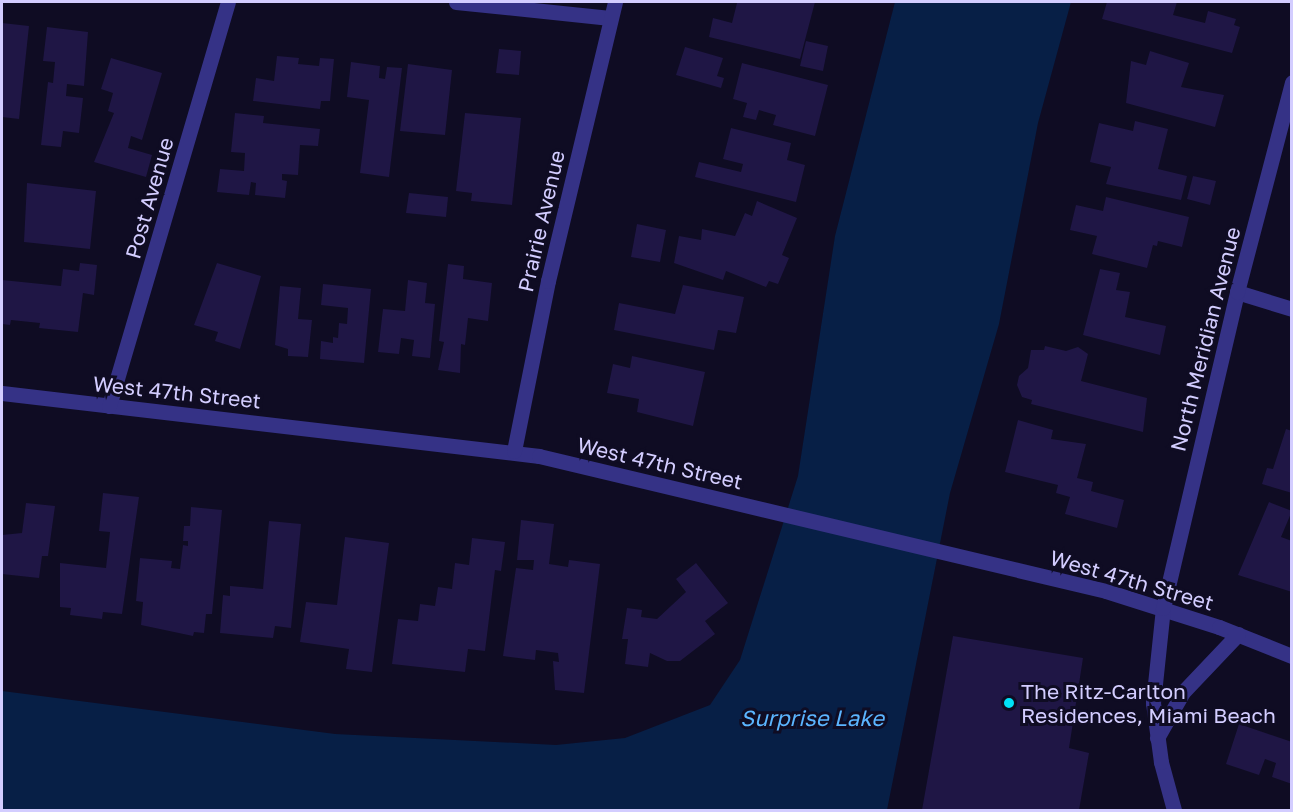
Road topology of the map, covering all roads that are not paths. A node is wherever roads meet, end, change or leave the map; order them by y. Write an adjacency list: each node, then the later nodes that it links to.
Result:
1 (228, 2): 9 (street, Post Avenue)
2 (456, 2): 4 (street)
3 (615, 2): 4 (street, Prairie Avenue)
4 (610, 18): 10 (street, Prairie Avenue)
5 (1292, 82): 6 (street, North Meridian Avenue)
6 (1237, 292): 7 (street); 11 (street, North Meridian Avenue)
7 (1292, 309)
8 (2, 393): 9 (street, West 47th Street)
9 (109, 406): 10 (street, West 47th Street)
10 (514, 451): 11 (street, West 47th Street)
11 (1163, 608): 12 (street, West 47th Street); 14 (street, North Meridian Avenue)
12 (1238, 634): 13 (street, West 47th Street); 14 (street)
13 (1292, 657)
14 (1157, 738): 15 (street, North Meridian Avenue)
15 (1173, 810)

